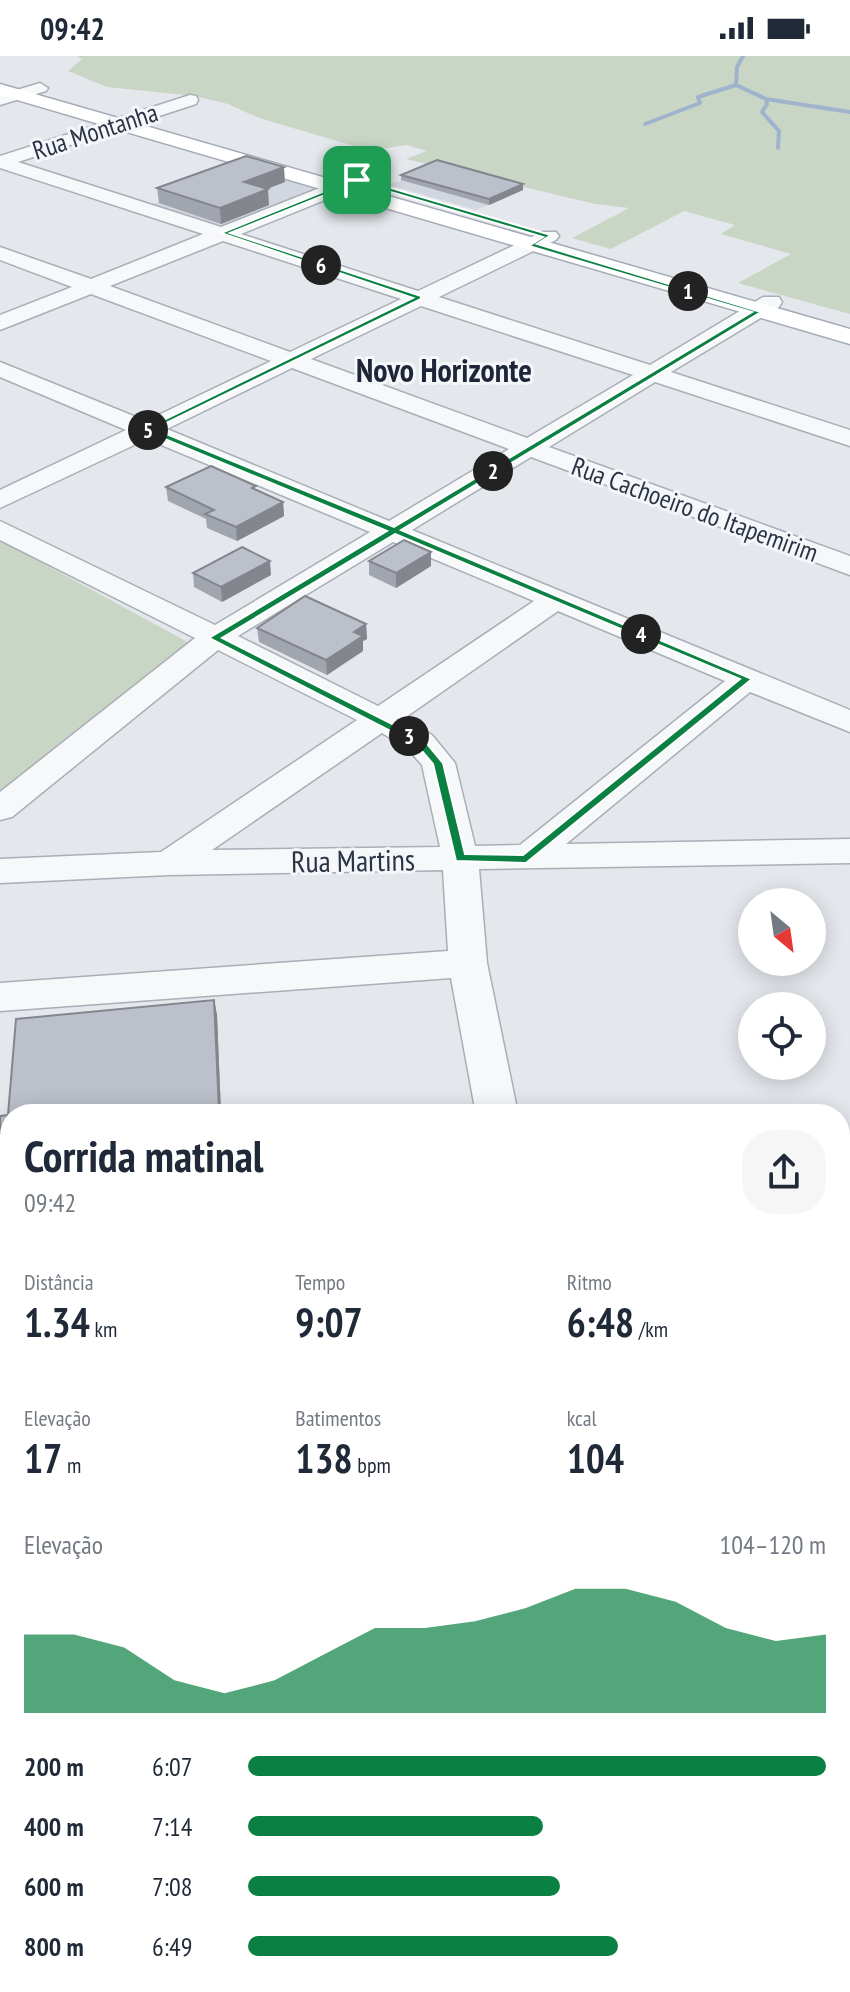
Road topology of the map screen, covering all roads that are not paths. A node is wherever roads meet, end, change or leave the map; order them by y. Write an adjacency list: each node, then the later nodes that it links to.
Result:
1 (0, 77): 2 (main road)
2 (15, 93): 4 (main road)
3 (190, 100): 4 (street, Rua Montanha)
4 (129, 120): 5 (street, Rua Montanha); 6 (main road)
5 (0, 162): 7 (street)
6 (347, 184): 7 (street); 8 (main road)
7 (224, 233): 10 (street); 11 (street)
8 (540, 240): 11 (street); 12 (main road)
9 (0, 253): 10 (street, Rua Cachoeiro do Itapemirim)
10 (91, 286): 13 (street); 16 (street, Rua Cachoeiro do Itapemirim)
11 (419, 297): 16 (street); 18 (street)
12 (765, 307): 14 (main road); 15 (main road); 18 (street)
13 (0, 323)
14 (850, 324)
15 (850, 337)
16 (293, 359): 19 (street); 21 (street, Rua Cachoeiro do Itapemirim)
17 (0, 369): 19 (street)
18 (655, 373): 20 (street); 21 (street)
19 (147, 430): 22 (street); 24 (street)
20 (850, 438)
21 (531, 448): 24 (street); 25 (street, Rua Cachoeiro do Itapemirim)
22 (0, 500)
23 (0, 529): 27 (street)
24 (394, 530): 26 (street); 27 (street)
25 (850, 566)
26 (557, 599): 28 (street); 29 (street)
27 (214, 638): 29 (street); 31 (street)
28 (747, 679): 30 (street); 34 (street)
29 (382, 720): 33 (street); 35 (street)
30 (850, 722)
31 (0, 809)
32 (850, 851): 34 (street, Rua Martins)
33 (460, 858): 34 (street, Rua Martins); 35 (street, Rua Martins); 37 (street)
34 (526, 859)
35 (169, 863): 36 (street, Rua Martins)
36 (0, 871)
37 (468, 963): 38 (street); 39 (street)
38 (0, 997)
39 (495, 1104)

